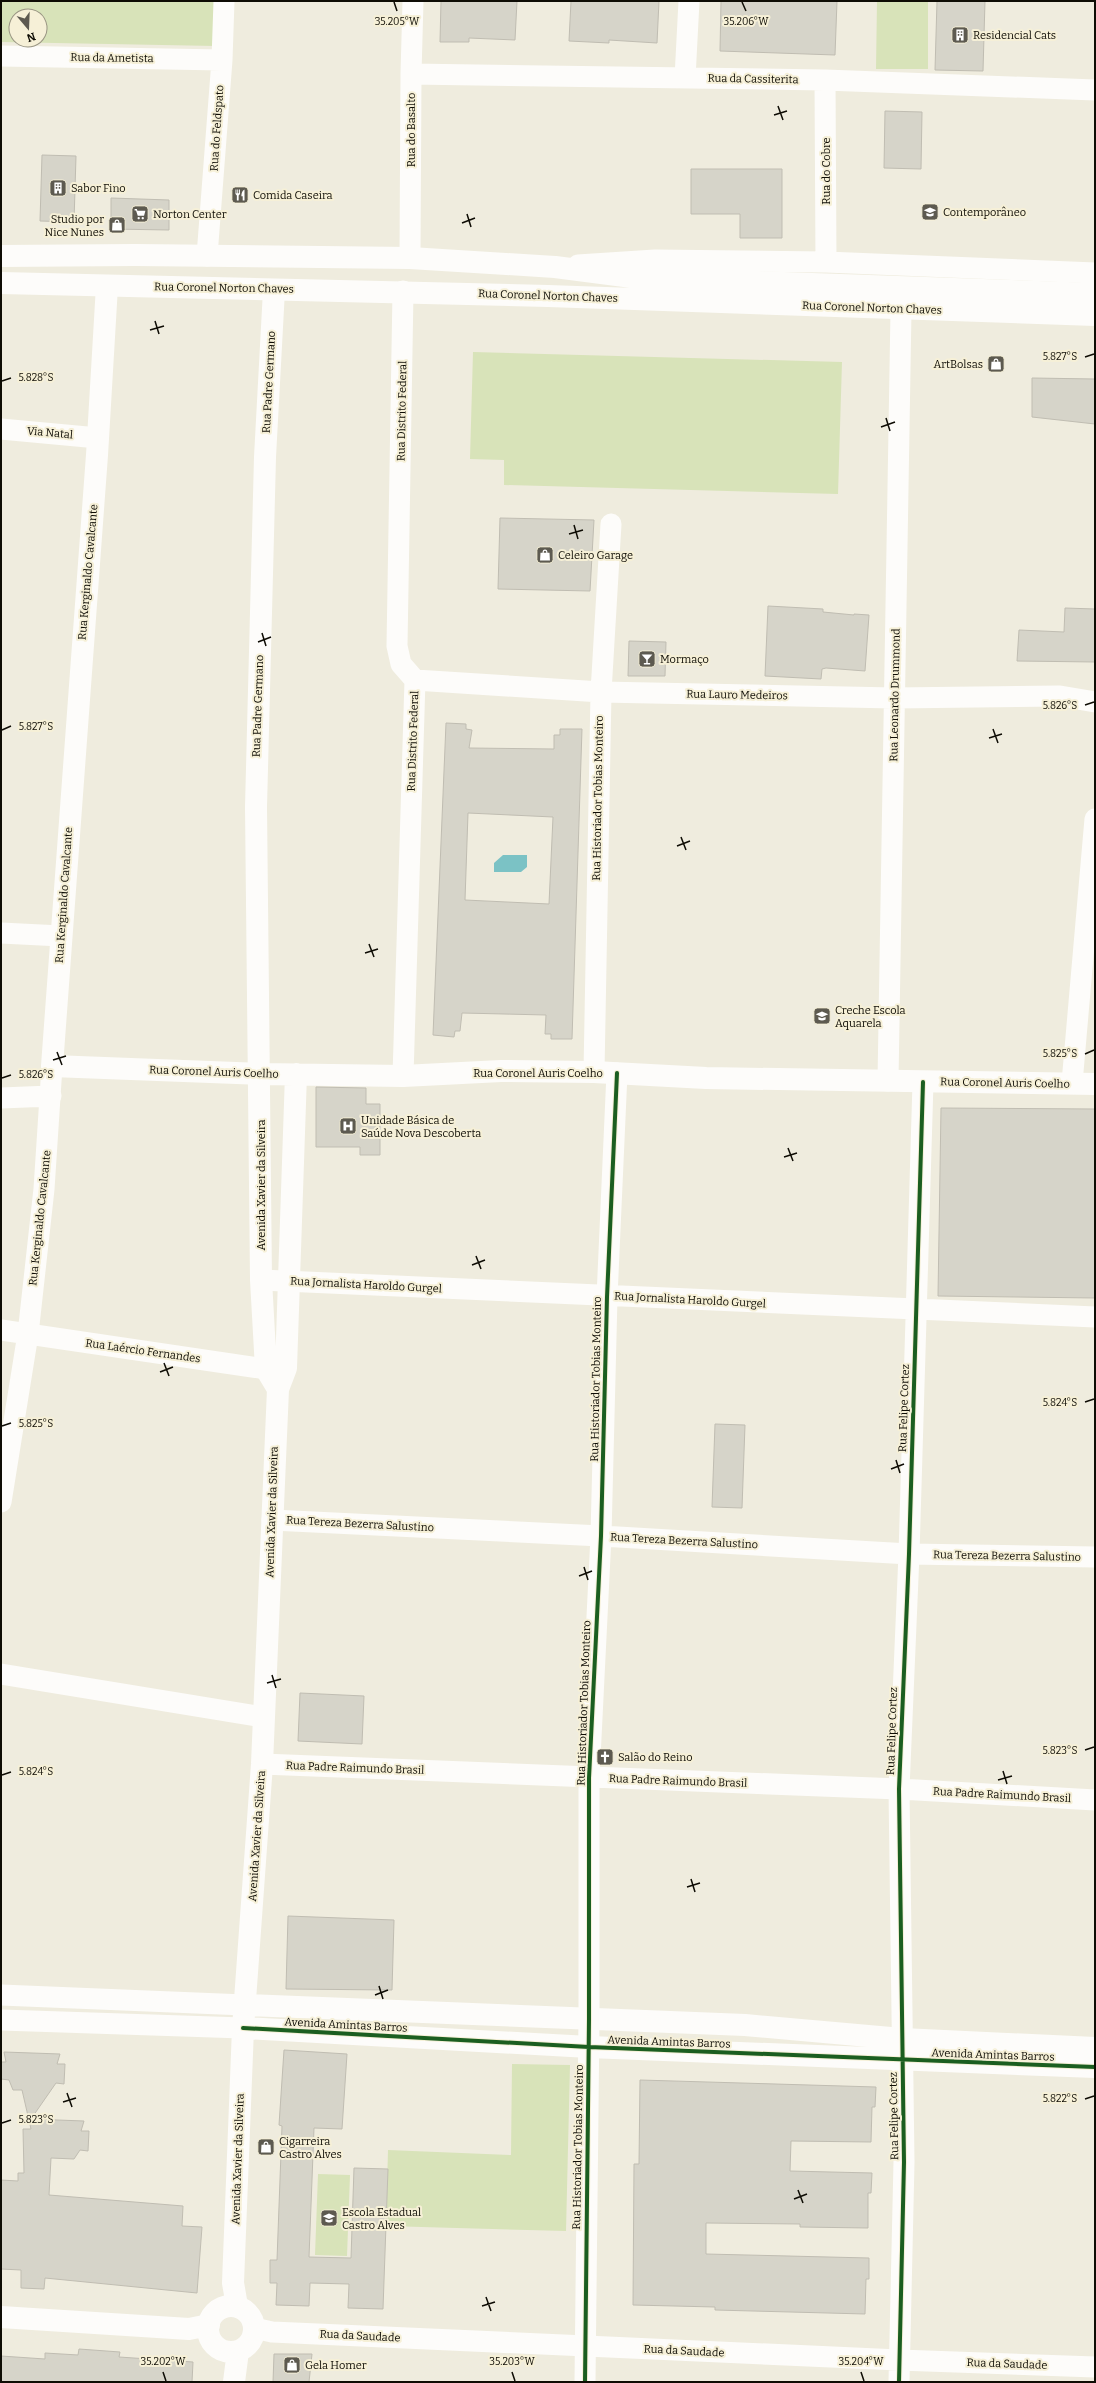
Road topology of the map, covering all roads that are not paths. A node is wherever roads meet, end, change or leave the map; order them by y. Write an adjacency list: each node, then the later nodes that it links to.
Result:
1 (224, 1): 5 (street, Rua do Feldspato)
2 (413, 1): 6 (street, Rua do Basalto)
3 (689, 1): 7 (street)
4 (1, 56): 5 (street, Rua da Ametista)
5 (222, 60): 11 (street, Rua do Feldspato)
6 (411, 74): 7 (street, Rua da Cassiterita); 13 (street, Rua do Basalto)
7 (685, 78): 8 (street, Rua da Cassiterita)
8 (825, 80): 9 (street, Rua da Cassiterita); 14 (street, Rua do Cobre)
9 (1095, 90)
10 (1, 256): 11 (street, Rua Coronel Norton Chaves)
11 (207, 256): 12 (street, Rua Coronel Norton Chaves)
12 (319, 258): 13 (street, Rua Coronel Norton Chaves); 20 (street)
13 (410, 258): 15 (street, Rua Coronel Norton Chaves)
14 (826, 262): 15 (street, Rua Coronel Norton Chaves); 16 (street, Rua Coronel Norton Chaves)
15 (555, 267): 22 (street, Rua Coronel Norton Chaves)
16 (1095, 273)
17 (1, 283): 18 (street, Rua Coronel Norton Chaves)
18 (108, 286): 19 (street, Rua Coronel Norton Chaves); 26 (street, Rua Kerginaldo Cavalcante)
19 (274, 290): 20 (street, Rua Coronel Norton Chaves); 40 (street, Rua Padre Germano)
20 (317, 290): 21 (street, Rua Coronel Norton Chaves)
21 (403, 292): 23 (street, Rua Coronel Norton Chaves); 28 (street, Rua Distrito Federal)
22 (1095, 294)
23 (901, 310): 24 (street, Rua Coronel Norton Chaves); 32 (street, Rua Leonardo Drummond)
24 (1095, 316)
25 (1, 428): 26 (street, Via Natal)
26 (98, 438): 36 (street, Rua Kerginaldo Cavalcante)
27 (611, 524): 30 (street, Rua Historiador Tobias Monteiro)
28 (415, 680): 30 (street, Rua Lauro Medeiros); 42 (street, Rua Distrito Federal)
29 (1095, 689): 31 (street, Rua Lauro Medeiros)
30 (600, 692): 32 (street, Rua Lauro Medeiros); 38 (street, Rua Historiador Tobias Monteiro)
31 (1060, 696): 32 (street, Rua Lauro Medeiros); 33 (street, Rua Lauro Medeiros)
32 (894, 698): 43 (street, Rua Leonardo Drummond)
33 (1095, 702)
34 (1095, 819): 45 (street)
35 (1, 933): 36 (street)
36 (61, 936): 37 (street, Rua Kerginaldo Cavalcante)
37 (52, 1066): 40 (street, Rua Coronel Auris Coelho); 47 (street, Rua Kerginaldo Cavalcante)
38 (594, 1072): 39 (street, Rua Coronel Auris Coelho); 42 (street, Rua Coronel Auris Coelho)
39 (617, 1073): 43 (street, Rua Coronel Auris Coelho); 51 (street, Rua Historiador Tobias Monteiro)
40 (260, 1074): 41 (street, Rua Coronel Auris Coelho); 49 (street, Avenida Xavier da Silveira)
41 (296, 1074): 42 (street, Rua Coronel Auris Coelho); 50 (street)
42 (403, 1076)
43 (888, 1081): 44 (street, Rua Coronel Auris Coelho)
44 (923, 1082): 45 (street, Rua Coronel Auris Coelho); 52 (street, Rua Felipe Cortez)
45 (1072, 1083): 46 (street, Rua Coronel Auris Coelho)
46 (1095, 1084)
47 (51, 1096): 48 (street); 55 (street, Rua Kerginaldo Cavalcante)
48 (1, 1098)
49 (261, 1280): 50 (street, Rua Jornalista Haroldo Gurgel); 56 (street, Avenida Xavier da Silveira)
50 (290, 1282): 51 (street, Rua Jornalista Haroldo Gurgel); 56 (street)
51 (607, 1297): 52 (street, Rua Jornalista Haroldo Gurgel); 59 (street, Rua Historiador Tobias Monteiro)
52 (917, 1311): 53 (street, Rua Jornalista Haroldo Gurgel); 60 (street, Rua Felipe Cortez)
53 (1095, 1318)
54 (1, 1330): 55 (street, Rua Laércio Fernandes)
55 (28, 1334): 56 (street, Rua Laércio Fernandes); 57 (street, Rua Kerginaldo Cavalcante)
56 (276, 1368): 58 (street, Avenida Xavier da Silveira)
57 (1, 1502)
58 (272, 1520): 59 (street, Rua Tereza Bezerra Salustino); 63 (street, Avenida Xavier da Silveira)
59 (601, 1536): 60 (street, Rua Tereza Bezerra Salustino); 65 (street, Rua Historiador Tobias Monteiro)
60 (908, 1554): 61 (street, Rua Tereza Bezerra Salustino); 66 (street, Rua Felipe Cortez)
61 (1095, 1557)
62 (1, 1674): 63 (street)
63 (263, 1717): 64 (street, Avenida Xavier da Silveira)
64 (262, 1764): 65 (street, Rua Padre Raimundo Brasil); 69 (street, Avenida Xavier da Silveira)
65 (589, 1778): 66 (street, Rua Padre Raimundo Brasil); 70 (street, Rua Historiador Tobias Monteiro)
66 (899, 1789): 67 (street, Rua Padre Raimundo Brasil); 73 (street, Rua Felipe Cortez)
67 (1095, 1800)
68 (1, 1994): 69 (street, Avenida Amintas Barros)
69 (245, 2006): 70 (street, Avenida Amintas Barros); 72 (street, Avenida Xavier da Silveira)
70 (589, 2019): 73 (street, Avenida Amintas Barros); 74 (street, Rua Historiador Tobias Monteiro)
71 (1, 2020): 72 (street, Avenida Amintas Barros)
72 (243, 2028): 74 (street, Avenida Amintas Barros); 78 (street, Avenida Xavier da Silveira)
73 (902, 2039): 75 (street, Avenida Amintas Barros); 76 (street, Rua Felipe Cortez)
74 (589, 2047): 76 (street, Avenida Amintas Barros); 82 (street, Rua Historiador Tobias Monteiro)
75 (1095, 2048)
76 (903, 2060): 77 (street, Avenida Amintas Barros); 83 (street, Rua Felipe Cortez)
77 (1095, 2067)
78 (229, 2307): 80 (street); 81 (street)
79 (1, 2317): 80 (street)
80 (204, 2329): 84 (street)
81 (260, 2332): 82 (street, Rua da Saudade); 84 (street)
82 (585, 2346): 83 (street, Rua da Saudade); 86 (street, Rua Historiador Tobias Monteiro)
83 (899, 2360): 85 (street, Rua da Saudade); 87 (street, Rua Felipe Cortez)
84 (233, 2363)
85 (1095, 2367)
86 (585, 2382)
87 (899, 2382)

